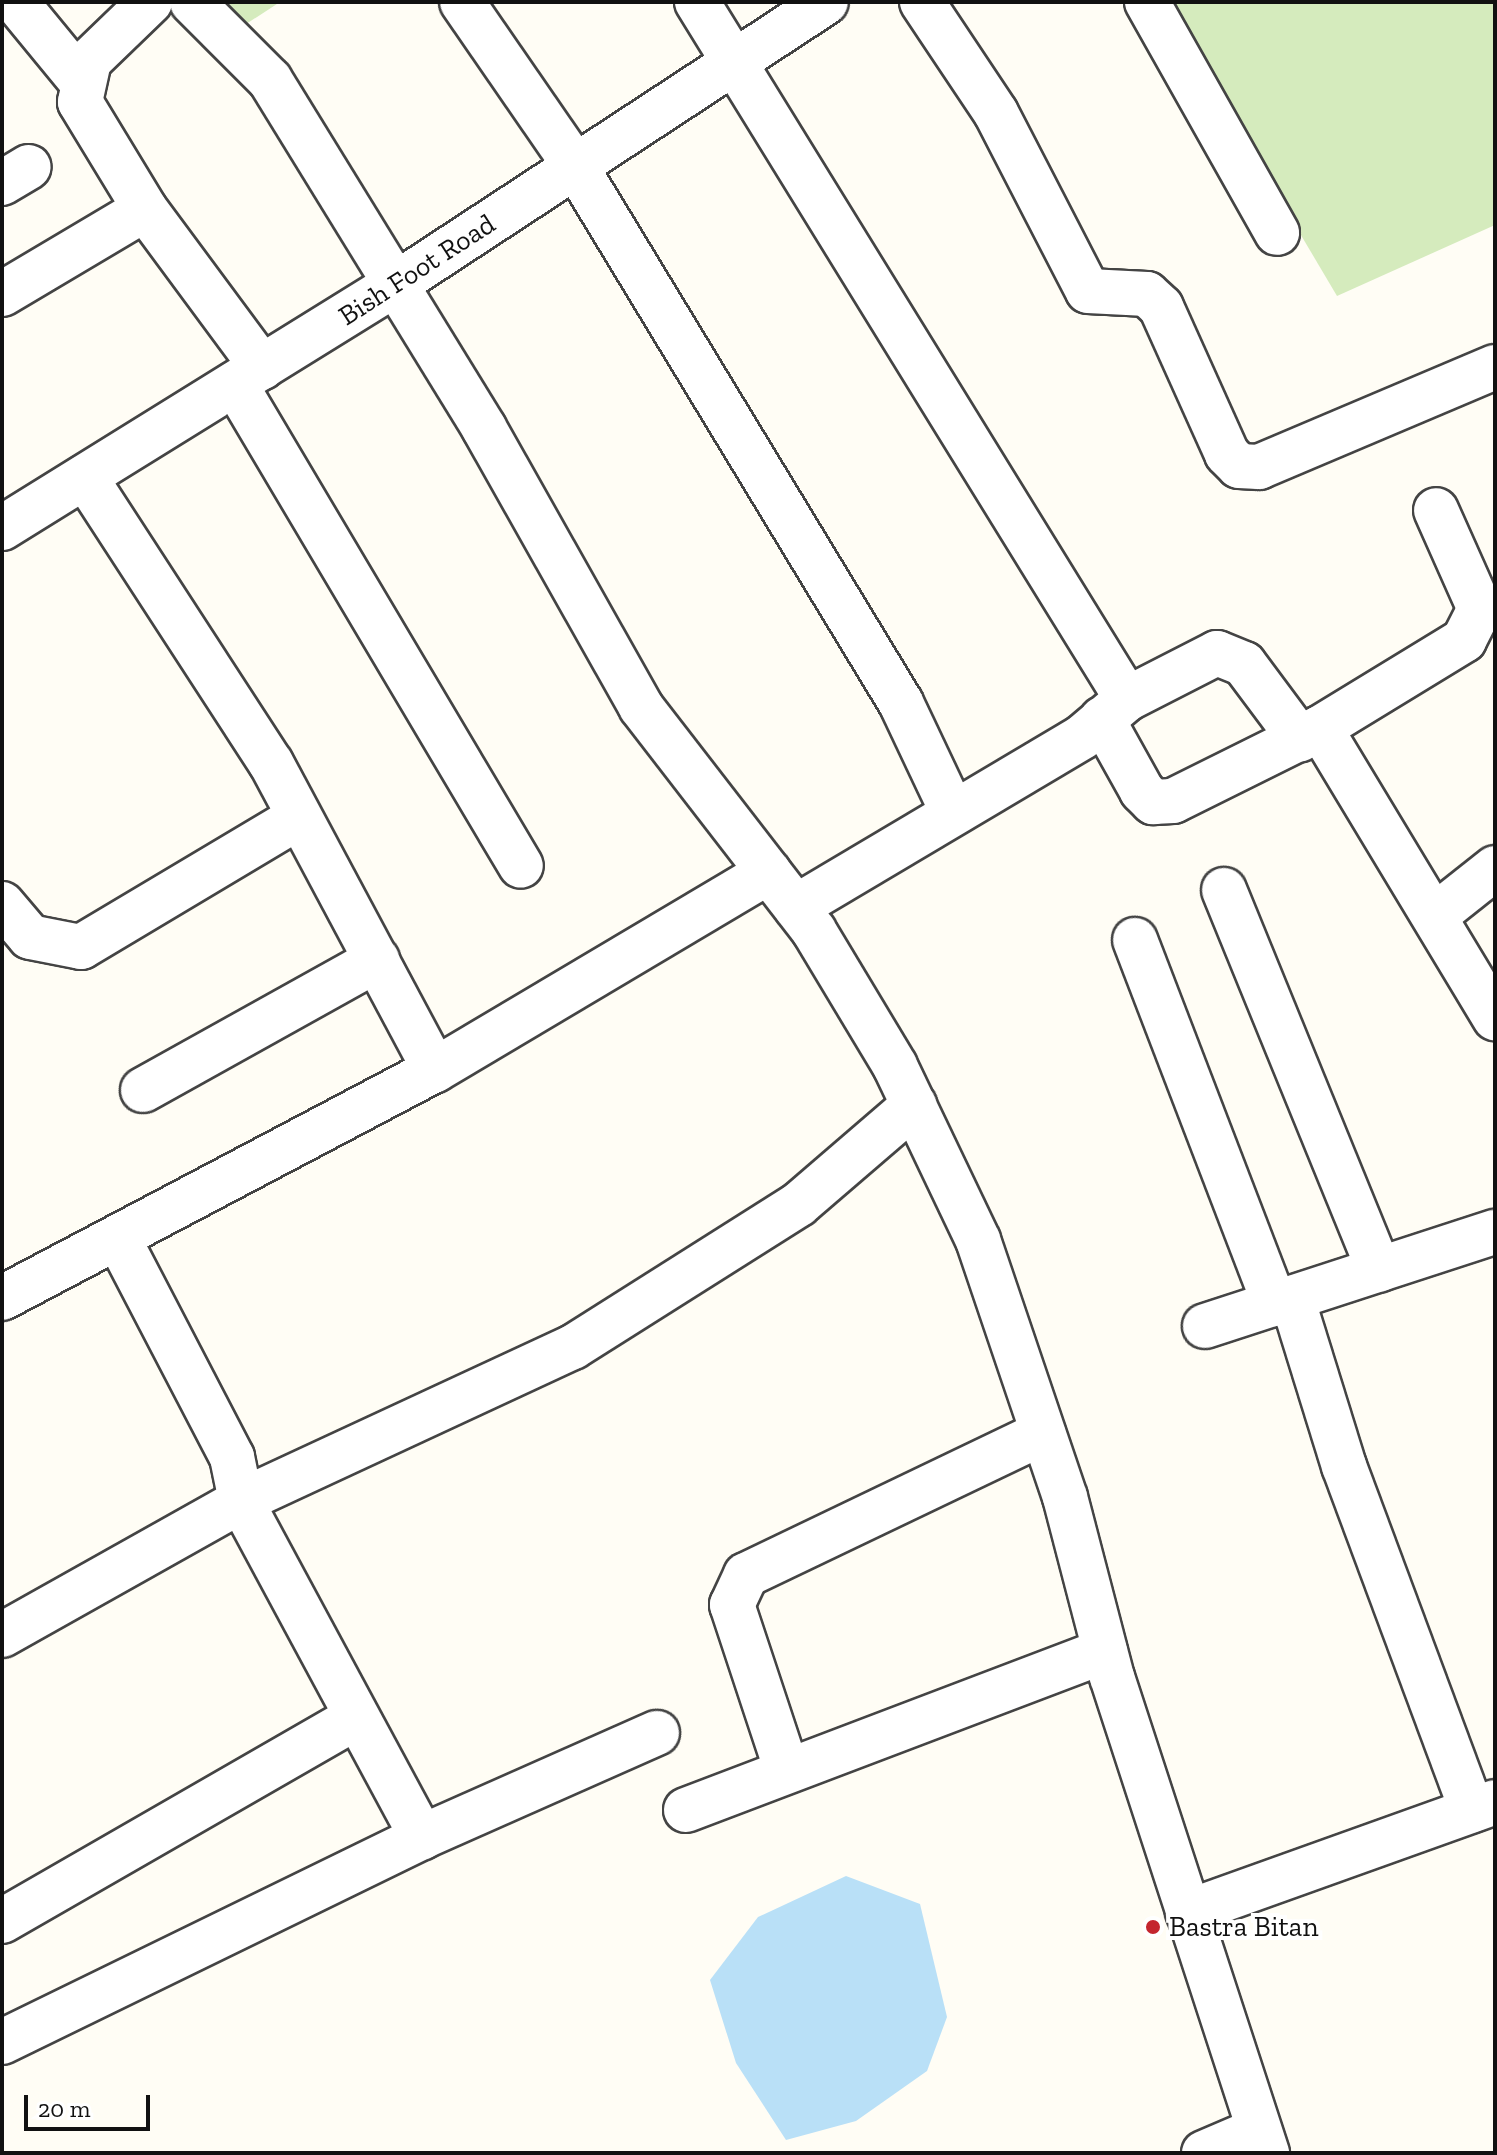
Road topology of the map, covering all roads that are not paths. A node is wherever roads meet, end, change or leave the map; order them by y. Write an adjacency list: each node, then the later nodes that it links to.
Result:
1 (16, 2): 10 (street)
2 (150, 2): 10 (street)
3 (192, 2): 14 (street)
4 (462, 2): 11 (street)
5 (697, 2): 9 (street)
6 (826, 2): 9 (street, Bish Foot Road)
7 (922, 2): 16 (street)
8 (1147, 2): 13 (street)
9 (738, 61): 11 (street, Bish Foot Road); 21 (street)
10 (81, 81): 12 (street)
11 (576, 167): 14 (street, Bish Foot Road); 23 (street)
12 (145, 209): 15 (street); 17 (street)
13 (1277, 233)
14 (396, 284): 17 (street, Bish Foot Road); 27 (street)
15 (2, 294)
16 (1495, 367)
17 (249, 376): 18 (street, Bish Foot Road); 25 (street)
18 (85, 477): 20 (street, Bish Foot Road); 24 (street)
19 (1436, 510): 22 (street)
20 (2, 528)
21 (1114, 709): 22 (street); 22 (street); 23 (street)
22 (1310, 733): 31 (street)
23 (951, 809): 30 (street)
24 (299, 817): 29 (street); 33 (street)
25 (521, 866)
26 (1495, 868): 31 (street)
27 (769, 872): 30 (street); 35 (street)
28 (1224, 890): 40 (street)
29 (2, 904)
30 (796, 907): 37 (street)
31 (1437, 914): 34 (street)
32 (1135, 940): 42 (street)
33 (377, 960): 35 (street); 36 (street)
34 (1495, 1018)
35 (435, 1070): 39 (street)
36 (143, 1090)
37 (914, 1105): 44 (street); 45 (street)
38 (1495, 1232): 40 (street)
39 (119, 1240): 41 (street); 45 (street)
40 (1379, 1270): 42 (street)
41 (2, 1298)
42 (1284, 1301): 43 (street); 51 (street)
43 (1205, 1326)
44 (1043, 1433): 47 (street); 50 (street)
45 (241, 1501): 46 (street); 48 (street)
46 (2, 1635)
47 (1105, 1651): 50 (street); 54 (street)
48 (357, 1717): 53 (street); 55 (street)
49 (657, 1733): 53 (street)
50 (786, 1768): 52 (street)
51 (1484, 1806): 54 (street)
52 (686, 1810)
53 (422, 1837): 56 (street)
54 (1188, 1912): 57 (street)
55 (2, 1921)
56 (2, 2042)
57 (1262, 2141): 58 (street)
58 (1204, 2153)

